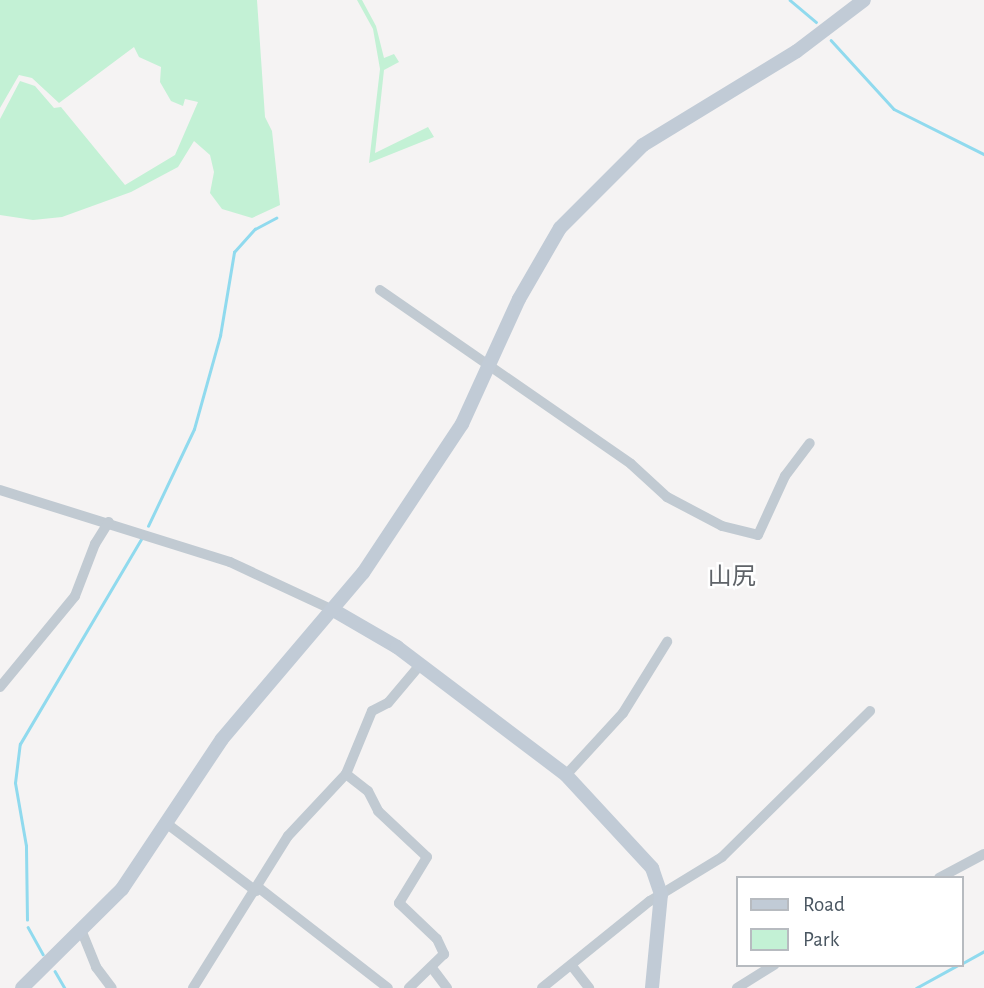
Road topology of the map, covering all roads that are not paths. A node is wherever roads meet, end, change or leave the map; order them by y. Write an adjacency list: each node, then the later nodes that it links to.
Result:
1 (864, 0): 3 (street)
2 (380, 290): 3 (street)
3 (491, 366): 4 (street); 7 (street)
4 (810, 443)
5 (0, 489): 6 (street)
6 (108, 522): 7 (street); 10 (street)
7 (335, 611): 9 (street); 14 (street)
8 (667, 642): 13 (street)
9 (420, 665): 12 (street); 13 (street)
10 (0, 687)
11 (870, 710): 18 (street)
12 (346, 774): 17 (street); 22 (street)
13 (566, 775): 18 (street)
14 (166, 822): 17 (street); 19 (street)
15 (984, 854): 16 (street)
16 (943, 876)
17 (258, 889): 25 (street); 26 (street)
18 (661, 894): 20 (street); 31 (street)
19 (82, 932): 23 (street); 24 (street)
20 (572, 966): 29 (street); 30 (street)
21 (771, 967): 32 (street)
22 (432, 968): 27 (street); 28 (street)
23 (22, 988)
24 (112, 988)
25 (193, 988)
26 (388, 988)
27 (409, 988)
28 (447, 988)
29 (542, 988)
30 (589, 988)
31 (652, 988)
32 (737, 988)

